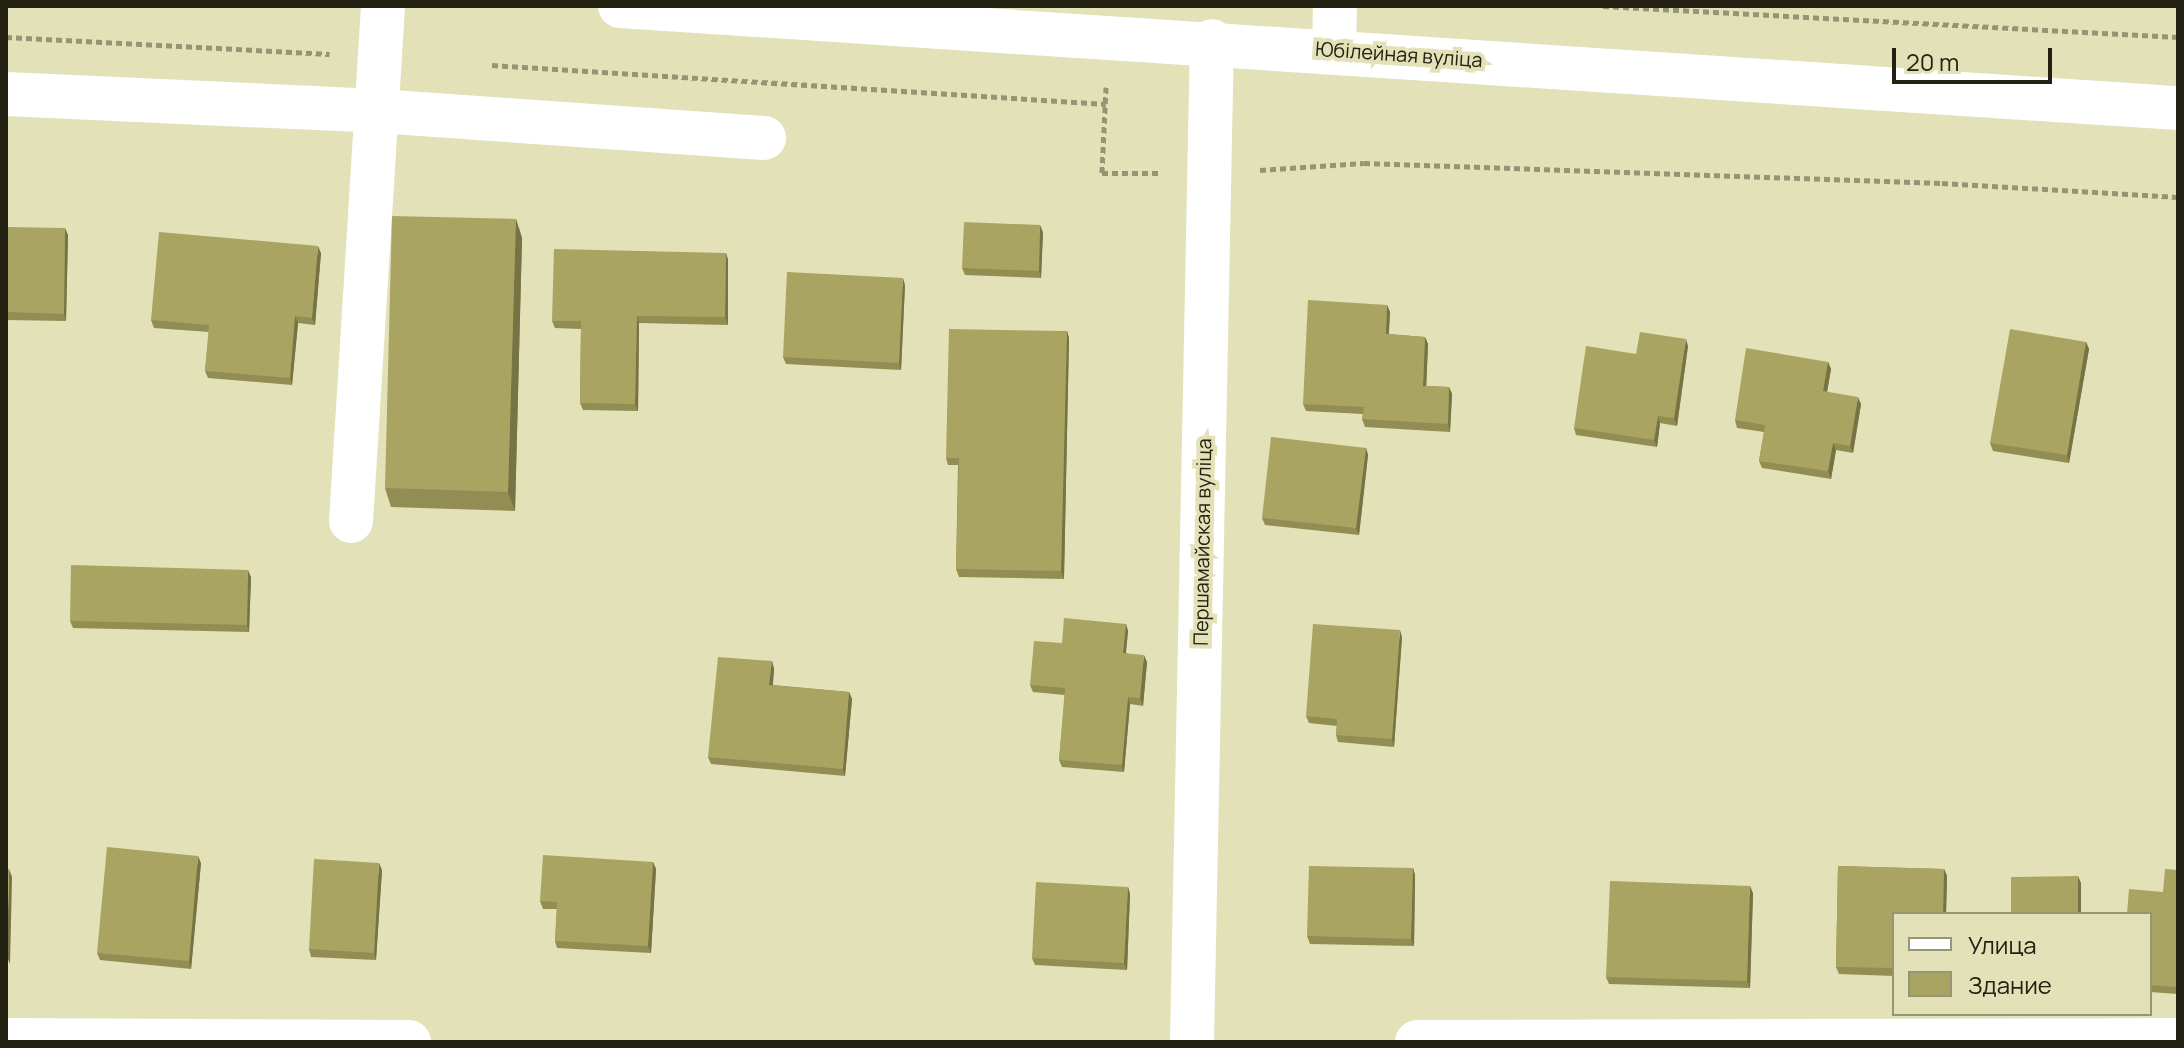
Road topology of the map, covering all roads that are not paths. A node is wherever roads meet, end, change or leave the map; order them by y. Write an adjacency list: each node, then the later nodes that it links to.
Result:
1 (383, 6): 9 (street)
2 (620, 6): 4 (street, Юбілейная вуліца)
3 (1335, 6): 6 (street)
4 (874, 14): 5 (street, Юбілейная вуліца)
5 (1212, 41): 6 (street, Юбілейная вуліца); 15 (street, Першамайская вуліца)
6 (1334, 49): 8 (street, Юбілейная вуліца)
7 (6, 94): 9 (street)
8 (2178, 108)
9 (378, 111): 10 (street); 11 (street)
10 (764, 138)
11 (351, 521)
12 (6, 1040): 14 (street)
13 (2178, 1040): 16 (street)
14 (409, 1042)
15 (1192, 1042)
16 (1417, 1042)

